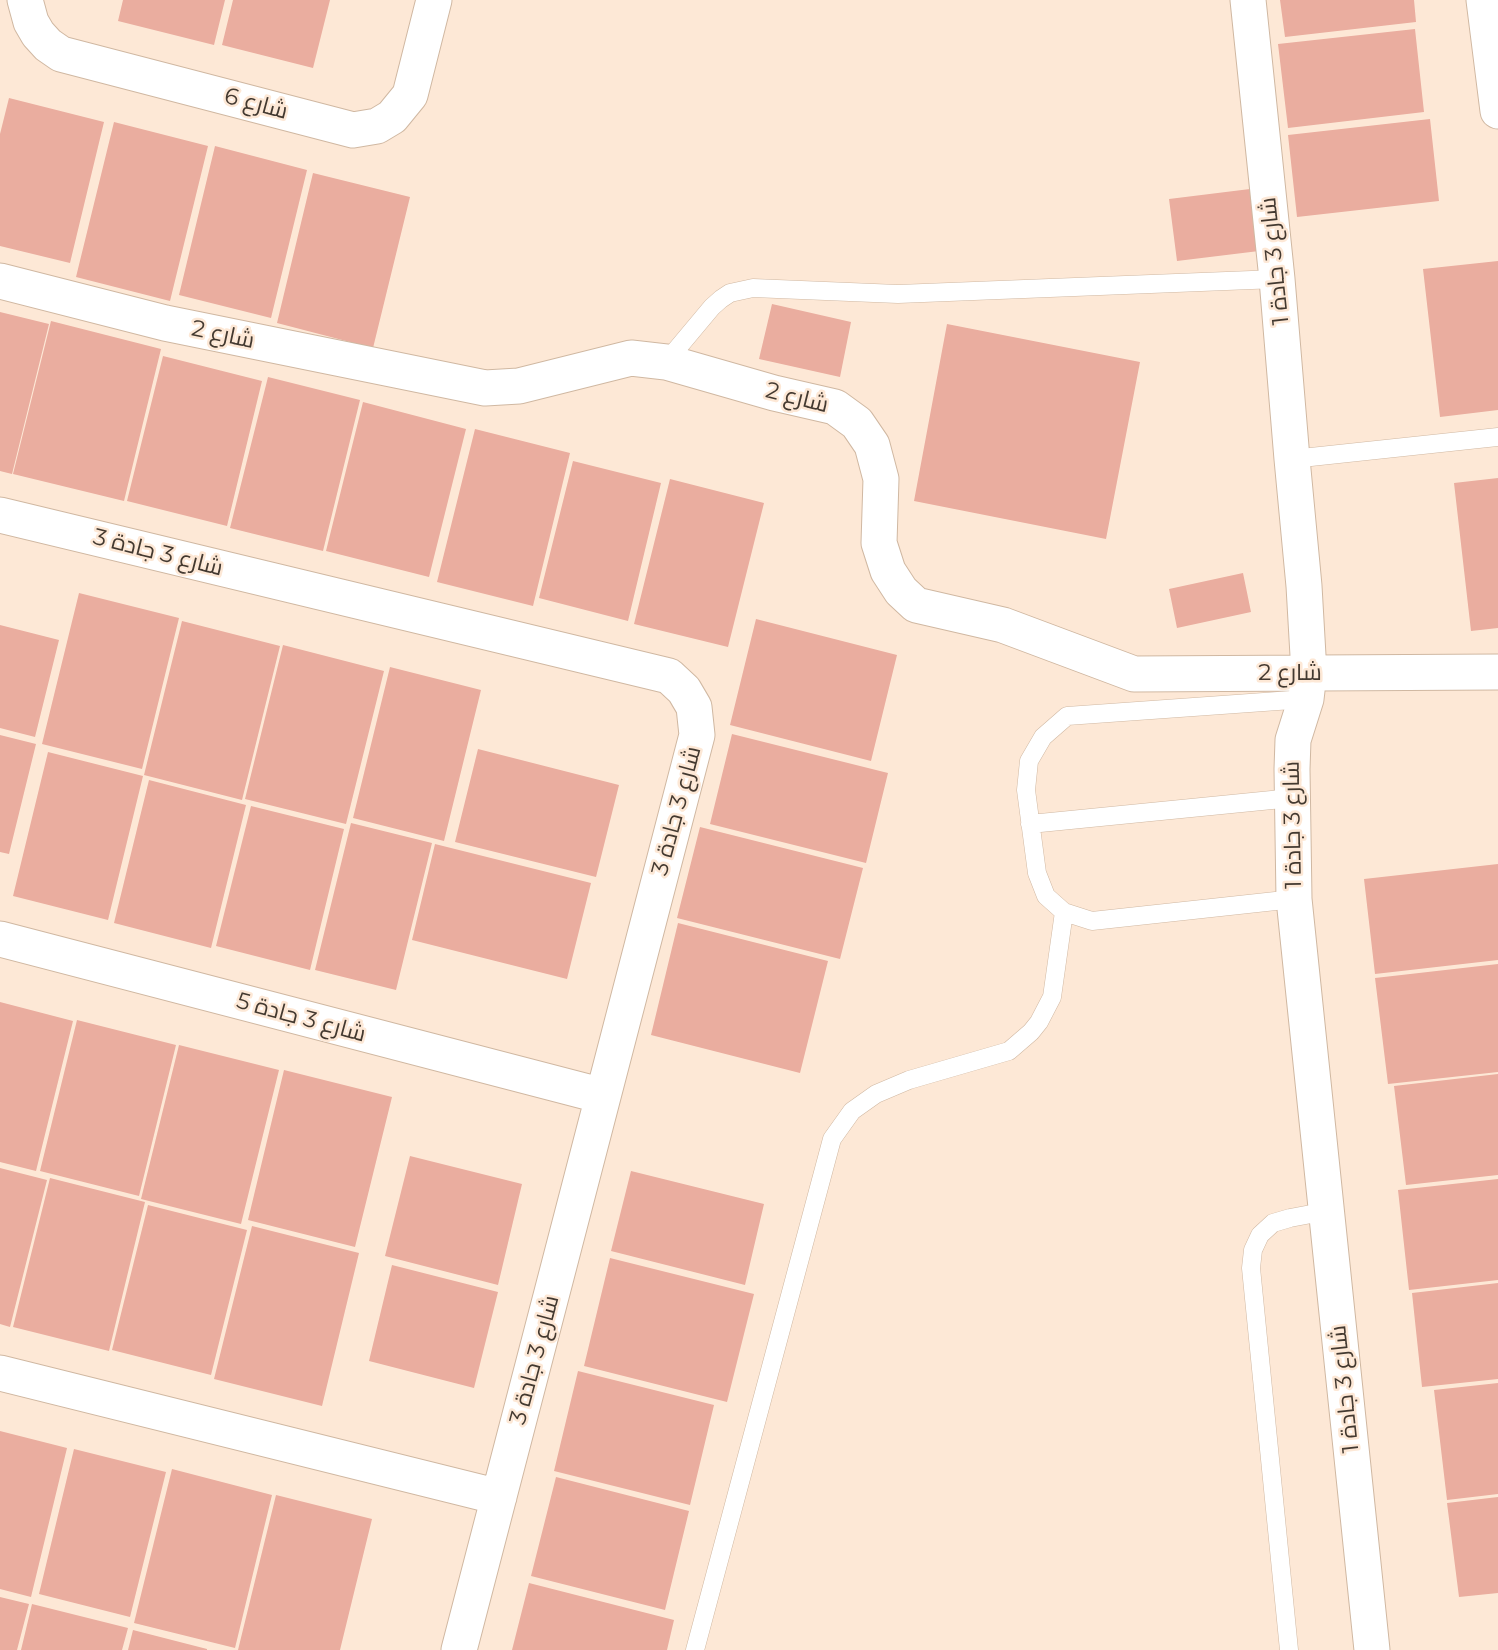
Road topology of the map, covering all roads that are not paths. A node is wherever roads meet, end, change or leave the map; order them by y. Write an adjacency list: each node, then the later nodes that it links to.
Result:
1 (25, 0): 2 (street, شارع 6)
2 (435, 0)
3 (1248, 0): 6 (street, شارع 3 جادة 1)
4 (1484, 0): 5 (street)
5 (1498, 111)
6 (1277, 279): 8 (lane); 10 (street, شارع 3 جادة 1)
7 (0, 281): 8 (street, شارع 2)
8 (666, 362): 13 (street, شارع 2)
9 (1498, 437): 10 (lane)
10 (1292, 459): 13 (street, شارع 3 جادة 1)
11 (0, 515): 19 (street, شارع 3 جادة 3)
12 (1498, 672): 13 (street, شارع 2)
13 (1308, 686): 14 (street, شارع 3 جادة 1); 15 (lane)
14 (1292, 798): 15 (lane); 16 (street, شارع 3 جادة 1)
15 (1030, 824): 17 (lane)
16 (1294, 899): 17 (lane); 20 (street, شارع 3 جادة 1)
17 (1064, 912): 24 (lane)
18 (0, 939): 19 (street, شارع 3 جادة 5)
19 (603, 1096): 22 (street, شارع 3 جادة 3)
20 (1327, 1211): 25 (lane); 26 (street, شارع 3 جادة 1)
21 (0, 1373): 22 (street)
22 (499, 1497): 23 (street, شارع 3 جادة 3)
23 (459, 1650)
24 (695, 1650)
25 (1289, 1650)
26 (1373, 1650)

